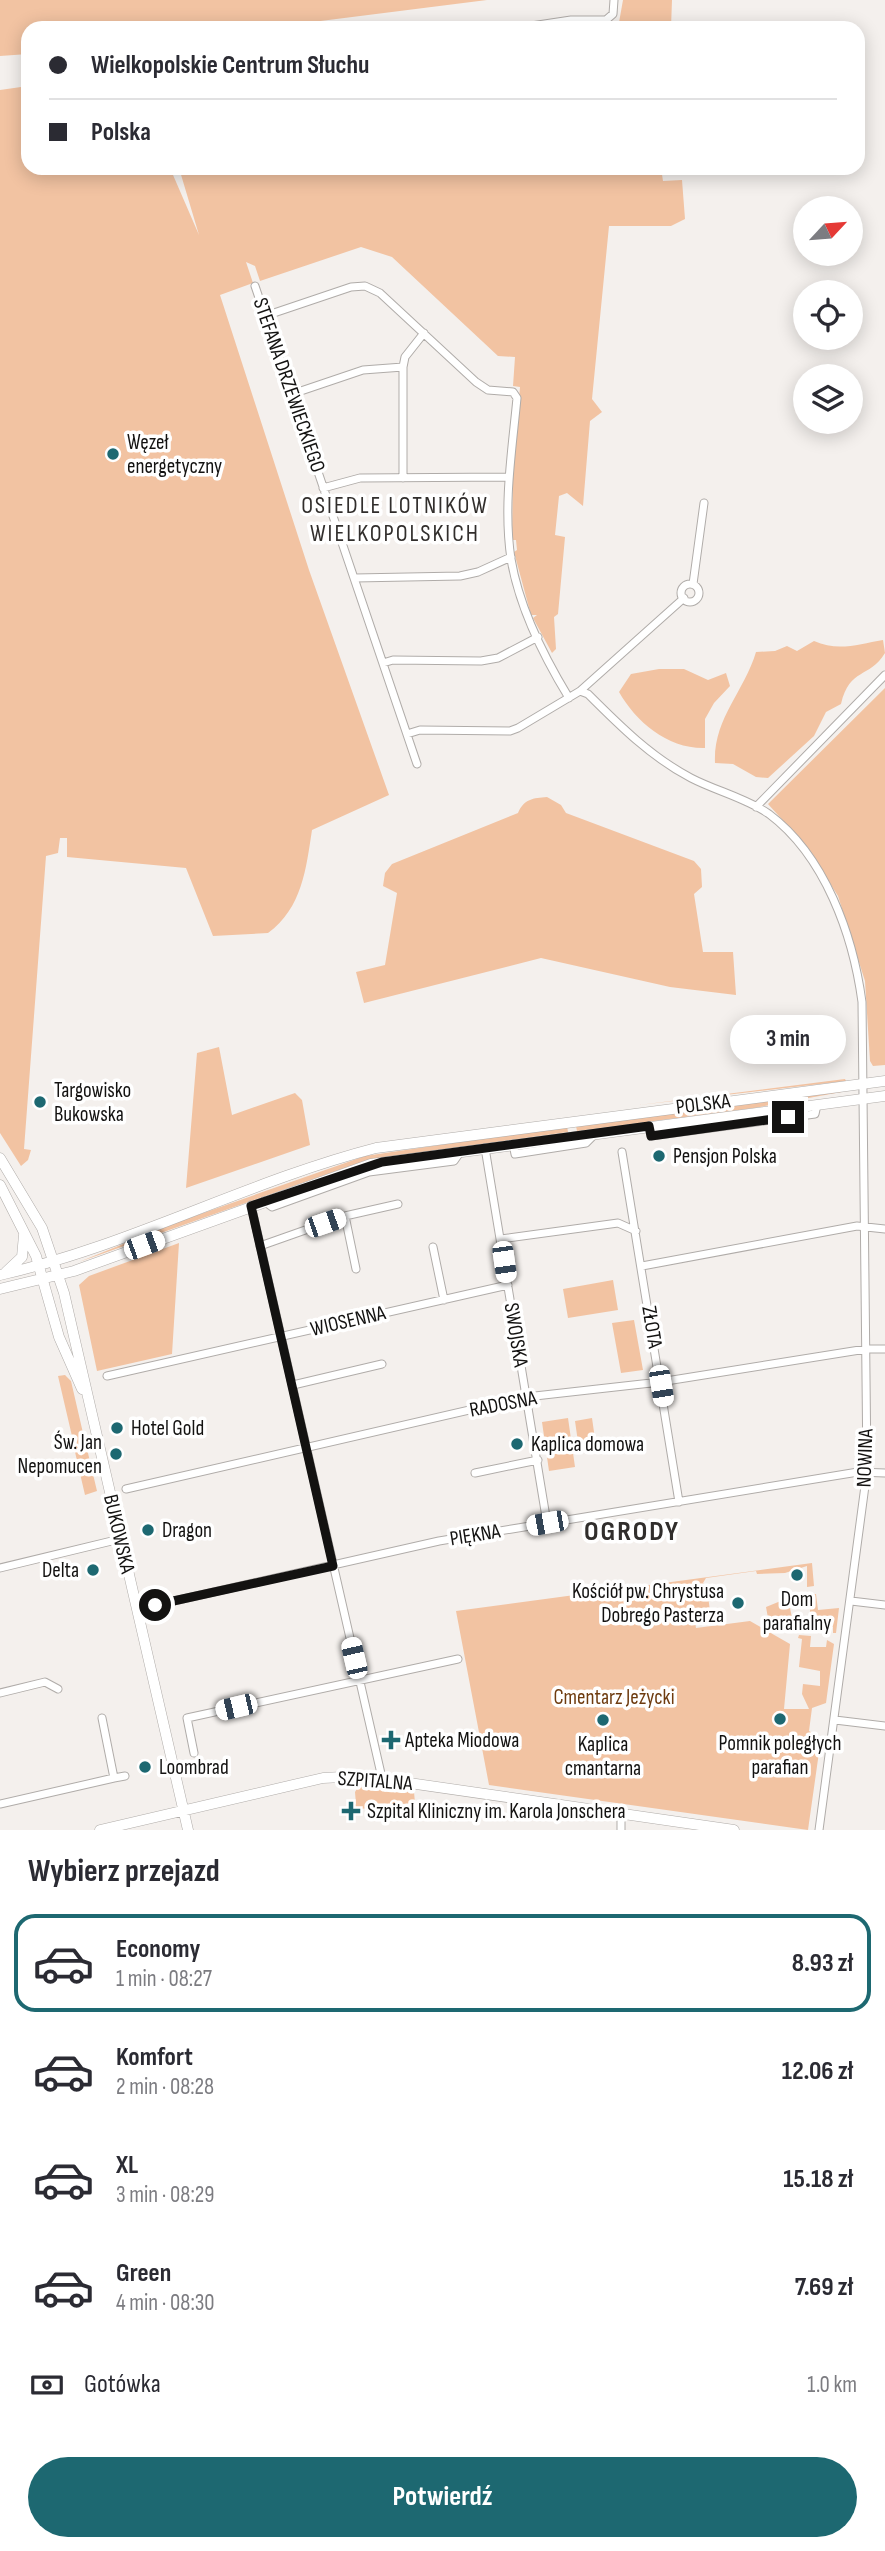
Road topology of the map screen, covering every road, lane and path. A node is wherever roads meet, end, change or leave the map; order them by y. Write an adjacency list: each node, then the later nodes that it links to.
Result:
1 (614, 0): 2 (street)
2 (582, 21)
3 (255, 286): 4 (street, STEFANA DRZEWIECKIEGO)
4 (265, 316): 5 (street); 7 (street, STEFANA DRZEWIECKIEGO)
5 (424, 333): 6 (street); 8 (street)
6 (403, 367): 7 (street); 9 (street)
7 (292, 394): 10 (street, STEFANA DRZEWIECKIEGO)
8 (509, 477): 9 (street); 12 (street)
9 (404, 478): 10 (street)
10 (323, 488): 13 (street, STEFANA DRZEWIECKIEGO)
11 (704, 503): 14 (street)
12 (511, 557): 13 (street); 16 (street)
13 (355, 579): 17 (street, STEFANA DRZEWIECKIEGO)
14 (693, 584): 15 (street); 15 (street)
15 (684, 598): 19 (street)
16 (538, 637): 17 (street); 20 (street)
17 (383, 663): 21 (street, STEFANA DRZEWIECKIEGO)
18 (885, 675): 23 (street)
19 (580, 691): 20 (street); 23 (street, NOWINA)
20 (569, 698): 21 (street)
21 (407, 734): 22 (street, STEFANA DRZEWIECKIEGO)
22 (417, 764)
23 (757, 807): 25 (street, NOWINA)
24 (885, 1081): 25 (street, POLSKA)
25 (863, 1084): 27 (street, NOWINA); 42 (street, POLSKA)
26 (885, 1096): 27 (street, POLSKA)
27 (863, 1099): 28 (street, POLSKA); 36 (street, NOWINA)
28 (485, 1148): 33 (street, POLSKA); 39 (street, SWOJSKA)
29 (622, 1152): 38 (street, ZŁOTA)
30 (0, 1158): 42 (street, BUKOWSKA)
31 (0, 1185): 35 (street, BUKOWSKA)
32 (398, 1204): 34 (street)
33 (251, 1206): 40 (street); 47 (street, POLSKA)
34 (345, 1216): 40 (street); 45 (street)
35 (22, 1223): 43 (street, BUKOWSKA); 46 (street)
36 (865, 1227): 37 (street); 44 (street); 53 (street, NOWINA)
37 (885, 1229)
38 (636, 1231): 39 (street); 44 (street, ZŁOTA)
39 (501, 1239): 49 (street, SWOJSKA)
40 (260, 1246): 52 (street)
41 (433, 1247): 51 (street)
42 (55, 1261): 43 (street, POLSKA); 47 (street, BUKOWSKA)
43 (39, 1265): 46 (street, POLSKA); 48 (street, BUKOWSKA)
44 (642, 1266): 57 (street, ZŁOTA)
45 (356, 1269)
46 (2, 1275)
47 (60, 1275): 48 (street, POLSKA); 60 (street, BUKOWSKA)
48 (43, 1279): 50 (street, POLSKA); 60 (street, BUKOWSKA)
49 (508, 1285): 51 (street, WIOSENNA); 59 (street, SWOJSKA)
50 (0, 1289)
51 (444, 1300): 52 (street, WIOSENNA)
52 (281, 1336): 56 (street, WIOSENNA); 58 (street)
53 (866, 1349): 54 (street, RADOSNA); 57 (street, RADOSNA); 63 (street, NOWINA)
54 (885, 1349)
55 (382, 1364): 58 (street)
56 (107, 1376)
57 (660, 1382): 59 (street, RADOSNA); 67 (street, ZŁOTA)
58 (293, 1385): 61 (street)
59 (526, 1397): 61 (street, RADOSNA); 62 (street, SWOJSKA)
60 (88, 1402): 69 (street, BUKOWSKA)
61 (306, 1447): 66 (street, RADOSNA); 70 (street)
62 (538, 1460): 64 (street); 68 (street, SWOJSKA)
63 (867, 1471): 65 (street, PIĘKNA); 67 (street, PIĘKNA); 72 (street, NOWINA)
64 (475, 1473)
65 (885, 1473)
66 (126, 1489)
67 (679, 1502): 68 (street, PIĘKNA)
68 (547, 1523): 70 (street, PIĘKNA)
69 (120, 1539): 71 (street); 87 (street, BUKOWSKA)
70 (333, 1566): 74 (street, PIĘKNA); 76 (street)
71 (0, 1568)
72 (851, 1601): 73 (street); 80 (street, NOWINA)
73 (885, 1605)
74 (152, 1606)
75 (458, 1659): 76 (street)
76 (359, 1679): 82 (street); 85 (street)
77 (58, 1689): 78 (street)
78 (0, 1693)
79 (102, 1718): 84 (street)
80 (835, 1720): 81 (street); 93 (street, NOWINA)
81 (885, 1726)
82 (194, 1754)
83 (125, 1776): 84 (street)
84 (114, 1778): 86 (street)
85 (382, 1778): 87 (street, SZPITALNA); 88 (street, SZPITALNA)
86 (0, 1804)
87 (184, 1811): 89 (street, SZPITALNA); 90 (street, BUKOWSKA)
88 (621, 1814): 91 (street); 92 (street, SZPITALNA)
89 (100, 1830)
90 (188, 1830)
91 (621, 1830)
92 (734, 1830)
93 (819, 1830)

